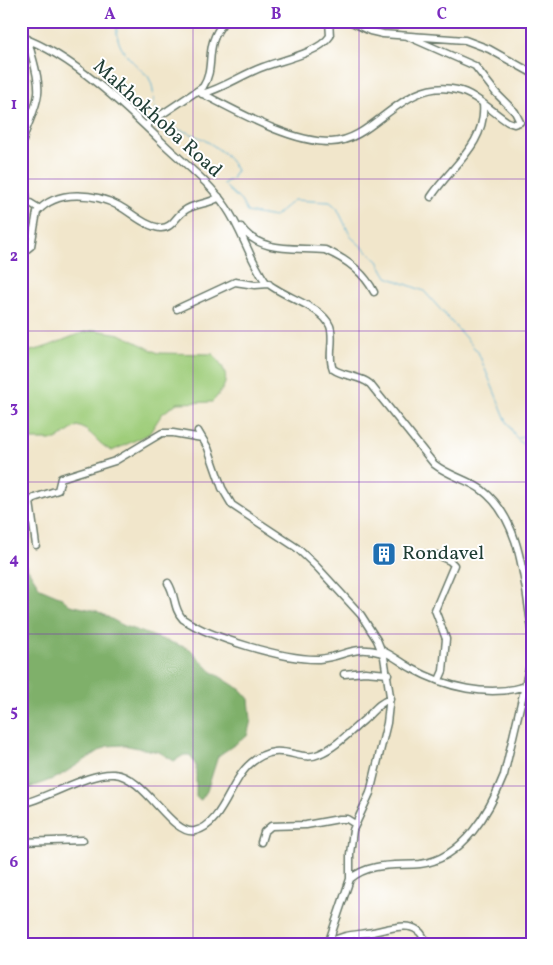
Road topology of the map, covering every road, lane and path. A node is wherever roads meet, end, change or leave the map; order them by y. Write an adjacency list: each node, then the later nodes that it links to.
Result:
1 (225, 21): 7 (street)
2 (329, 21): 7 (street)
3 (348, 21): 4 (street)
4 (407, 36): 6 (street); 8 (street)
5 (25, 38): 9 (street); 11 (street, Makhokhoba Road)
6 (532, 73)
7 (199, 92): 8 (street); 11 (street)
8 (483, 104): 15 (street)
9 (32, 111): 10 (street); 12 (street)
10 (21, 116)
11 (146, 125): 14 (street, Makhokhoba Road)
12 (21, 155)
13 (21, 164): 16 (street)
14 (219, 197): 16 (street); 17 (street, Makhokhoba Road)
15 (431, 197)
16 (40, 209): 18 (street)
17 (235, 221): 19 (street, Makhokhoba Road); 20 (street)
18 (21, 254)
19 (269, 284): 21 (street); 27 (street, Makhokhoba Road)
20 (374, 292)
21 (176, 309)
22 (198, 431): 23 (street)
23 (202, 438): 24 (street); 28 (street)
24 (36, 545)
25 (437, 555): 33 (street)
26 (168, 583): 28 (street)
27 (532, 629)
28 (382, 651): 30 (street); 31 (street)
29 (532, 656): 34 (street)
30 (400, 660): 31 (street); 33 (street)
31 (387, 671): 32 (street); 35 (street)
32 (344, 674)
33 (439, 680): 34 (street)
34 (527, 690): 41 (street)
35 (390, 699): 36 (street); 37 (street)
36 (21, 804)
37 (355, 824): 40 (street); 41 (street)
38 (83, 840): 39 (street)
39 (21, 842)
40 (261, 842)
41 (350, 879): 42 (street)
42 (329, 944): 43 (street)
43 (426, 944)

